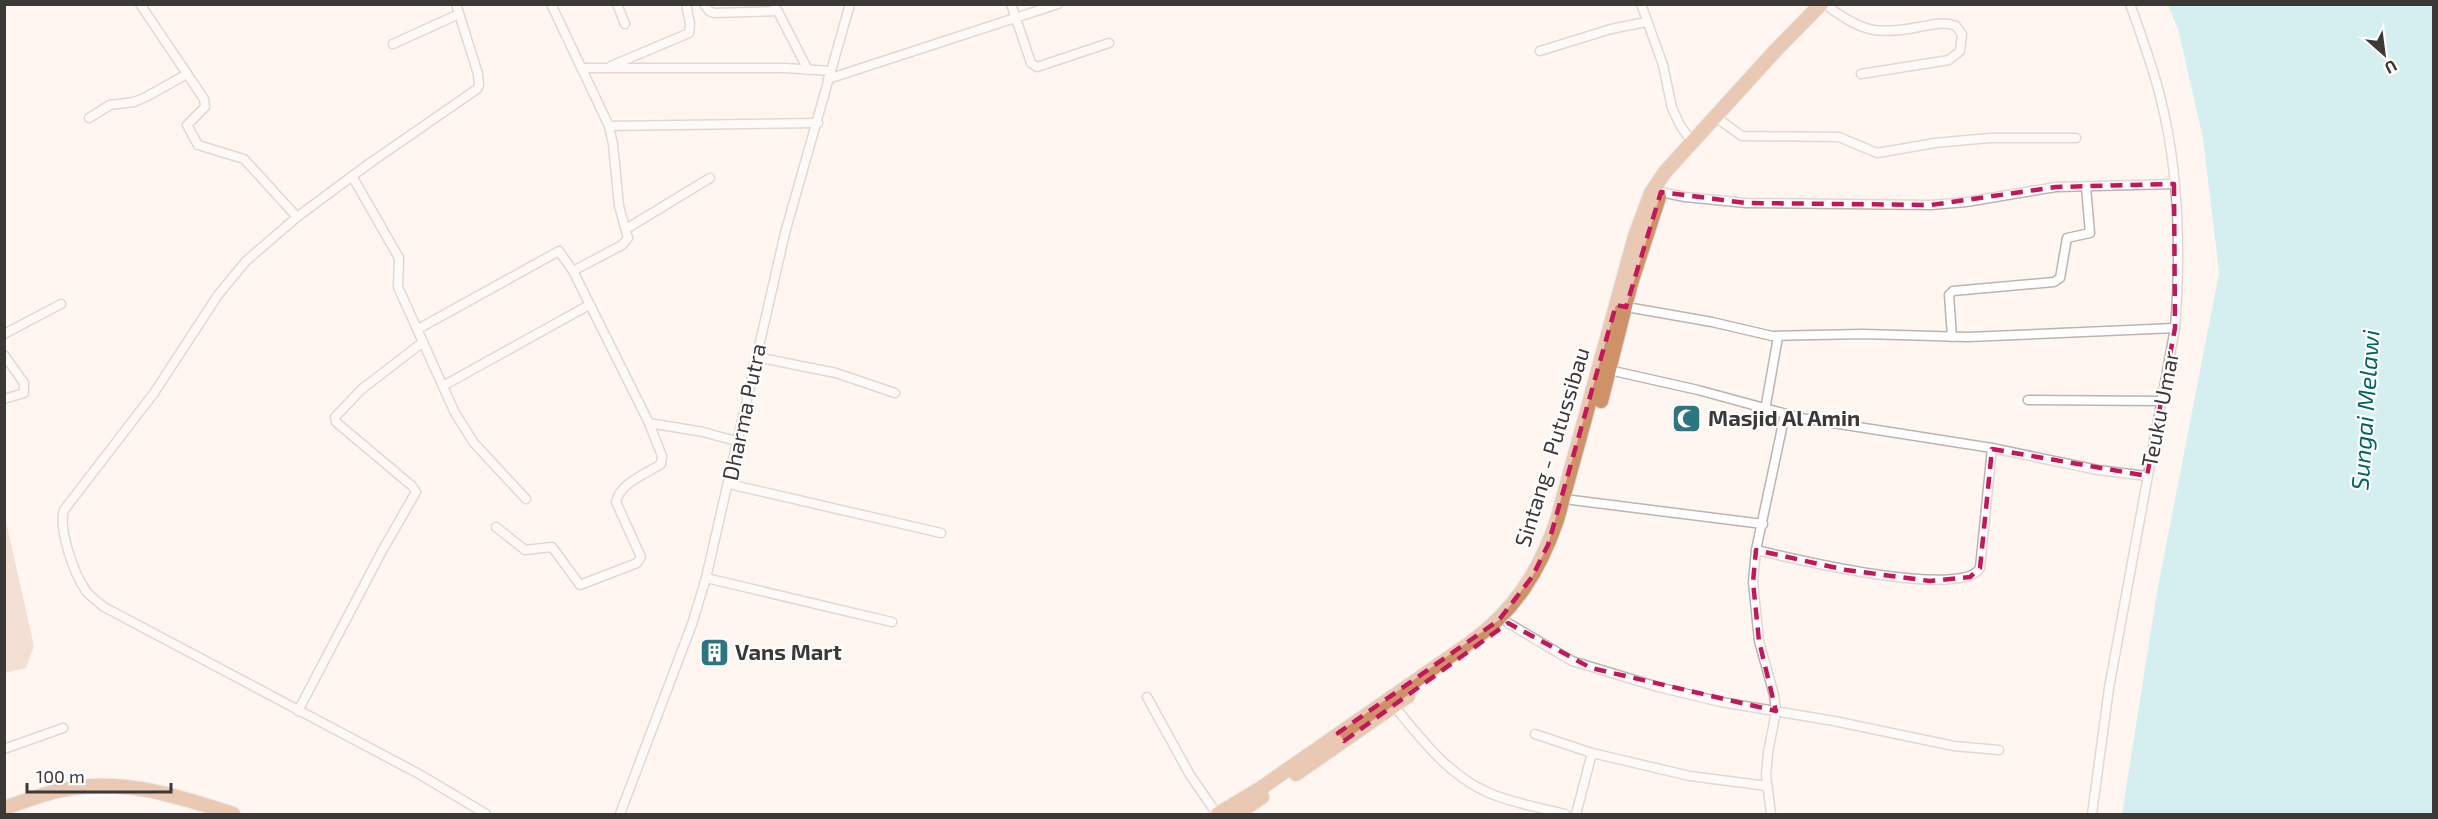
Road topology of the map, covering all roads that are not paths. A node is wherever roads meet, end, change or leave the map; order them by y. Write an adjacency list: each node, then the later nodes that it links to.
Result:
1 (140, 4): 24 (street)
2 (456, 4): 14 (street)
3 (551, 4): 21 (street)
4 (617, 4): 17 (street)
5 (686, 4): 22 (street)
6 (705, 4): 13 (street)
7 (850, 4): 26 (street, Dharma Putra)
8 (1011, 4): 15 (street)
9 (1058, 4): 15 (street)
10 (1641, 4): 16 (street)
11 (2130, 4): 35 (street, Teuku Umar)
12 (1828, 6): 25 (street); 28 (highway, Sintang - Putussibau); 32 (highway, Sintang - Putussibau)
13 (775, 8): 23 (street)
14 (459, 14): 19 (street); 33 (street)
15 (1016, 18): 18 (street); 26 (street)
16 (1646, 22): 20 (street); 32 (street)
17 (625, 24)
18 (1109, 43)
19 (393, 44)
20 (1540, 51)
21 (581, 68): 22 (street); 30 (street)
22 (608, 68): 23 (street)
23 (808, 70): 26 (street)
24 (187, 74): 27 (street); 38 (street)
25 (1861, 74)
26 (830, 75): 29 (street, Dharma Putra)
27 (90, 118)
28 (1721, 121): 31 (street); 37 (highway, Sintang - Putussibau)
29 (818, 123): 30 (street); 51 (street, Dharma Putra)
30 (609, 126): 39 (street)
31 (2076, 138)
32 (1691, 141): 43 (highway, Sintang - Putussibau)
33 (352, 176): 38 (street); 45 (street)
34 (710, 178): 39 (street)
35 (2174, 184): 36 (street); 44 (street, Teuku Umar)
36 (2086, 187): 37 (street); 48 (street)
37 (1661, 192): 43 (highway, Sintang - Putussibau)
38 (297, 217): 76 (street)
39 (626, 229): 40 (street)
40 (573, 271): 42 (street); 45 (street)
41 (61, 304): 46 (street)
42 (589, 305): 53 (street); 60 (street)
43 (1621, 306): 47 (street); 52 (highway, Sintang - Putussibau); 80 (highway, Sintang - Putussibau)
44 (2175, 328): 48 (street); 57 (street, Teuku Umar)
45 (418, 329): 49 (street)
46 (4, 334)
47 (1778, 337): 48 (street); 58 (street)
48 (1952, 337)
49 (423, 342): 53 (street); 76 (street)
50 (4, 355): 55 (street)
51 (756, 357): 54 (street); 61 (street, Dharma Putra)
52 (1610, 370): 58 (street); 66 (highway, Sintang - Putussibau)
53 (443, 386): 65 (street)
54 (895, 393)
55 (4, 399)
56 (2028, 400): 57 (street)
57 (2162, 401): 63 (street, Teuku Umar)
58 (1766, 410): 59 (street)
59 (1785, 414): 62 (street); 67 (street)
60 (649, 423): 61 (street); 68 (street)
61 (736, 441): 64 (street, Dharma Putra)
62 (1992, 448): 63 (street); 70 (street)
63 (2147, 476): 94 (street, Teuku Umar)
64 (729, 484): 69 (street); 71 (street, Dharma Putra)
65 (526, 499)
66 (1572, 500): 67 (street); 73 (highway, Sintang - Putussibau)
67 (1763, 524): 70 (street)
68 (496, 527)
69 (941, 533)
70 (1756, 550): 77 (street)
71 (706, 578): 72 (street); 88 (street, Dharma Putra)
72 (892, 622)
73 (1508, 623): 75 (highway, Sintang - Putussibau); 77 (street)
74 (1147, 697): 89 (street)
75 (1394, 706): 80 (highway, Sintang - Putussibau); 91 (street)
76 (298, 711): 87 (street)
77 (1776, 711): 82 (street); 84 (street)
78 (63, 728): 81 (street)
79 (1535, 734): 83 (street)
80 (1341, 737): 89 (highway, Sintang - Putussibau); 90 (highway, Sintang - Putussibau)
81 (4, 749)
82 (1999, 750)
83 (1592, 753): 84 (street); 92 (street)
84 (1767, 786): 93 (street)
85 (4, 808): 86 (highway)
86 (233, 814)
87 (486, 814)
88 (620, 814)
89 (1217, 814)
90 (1237, 814)
91 (1565, 814)
92 (1576, 814)
93 (1771, 814)
94 (2091, 814)

